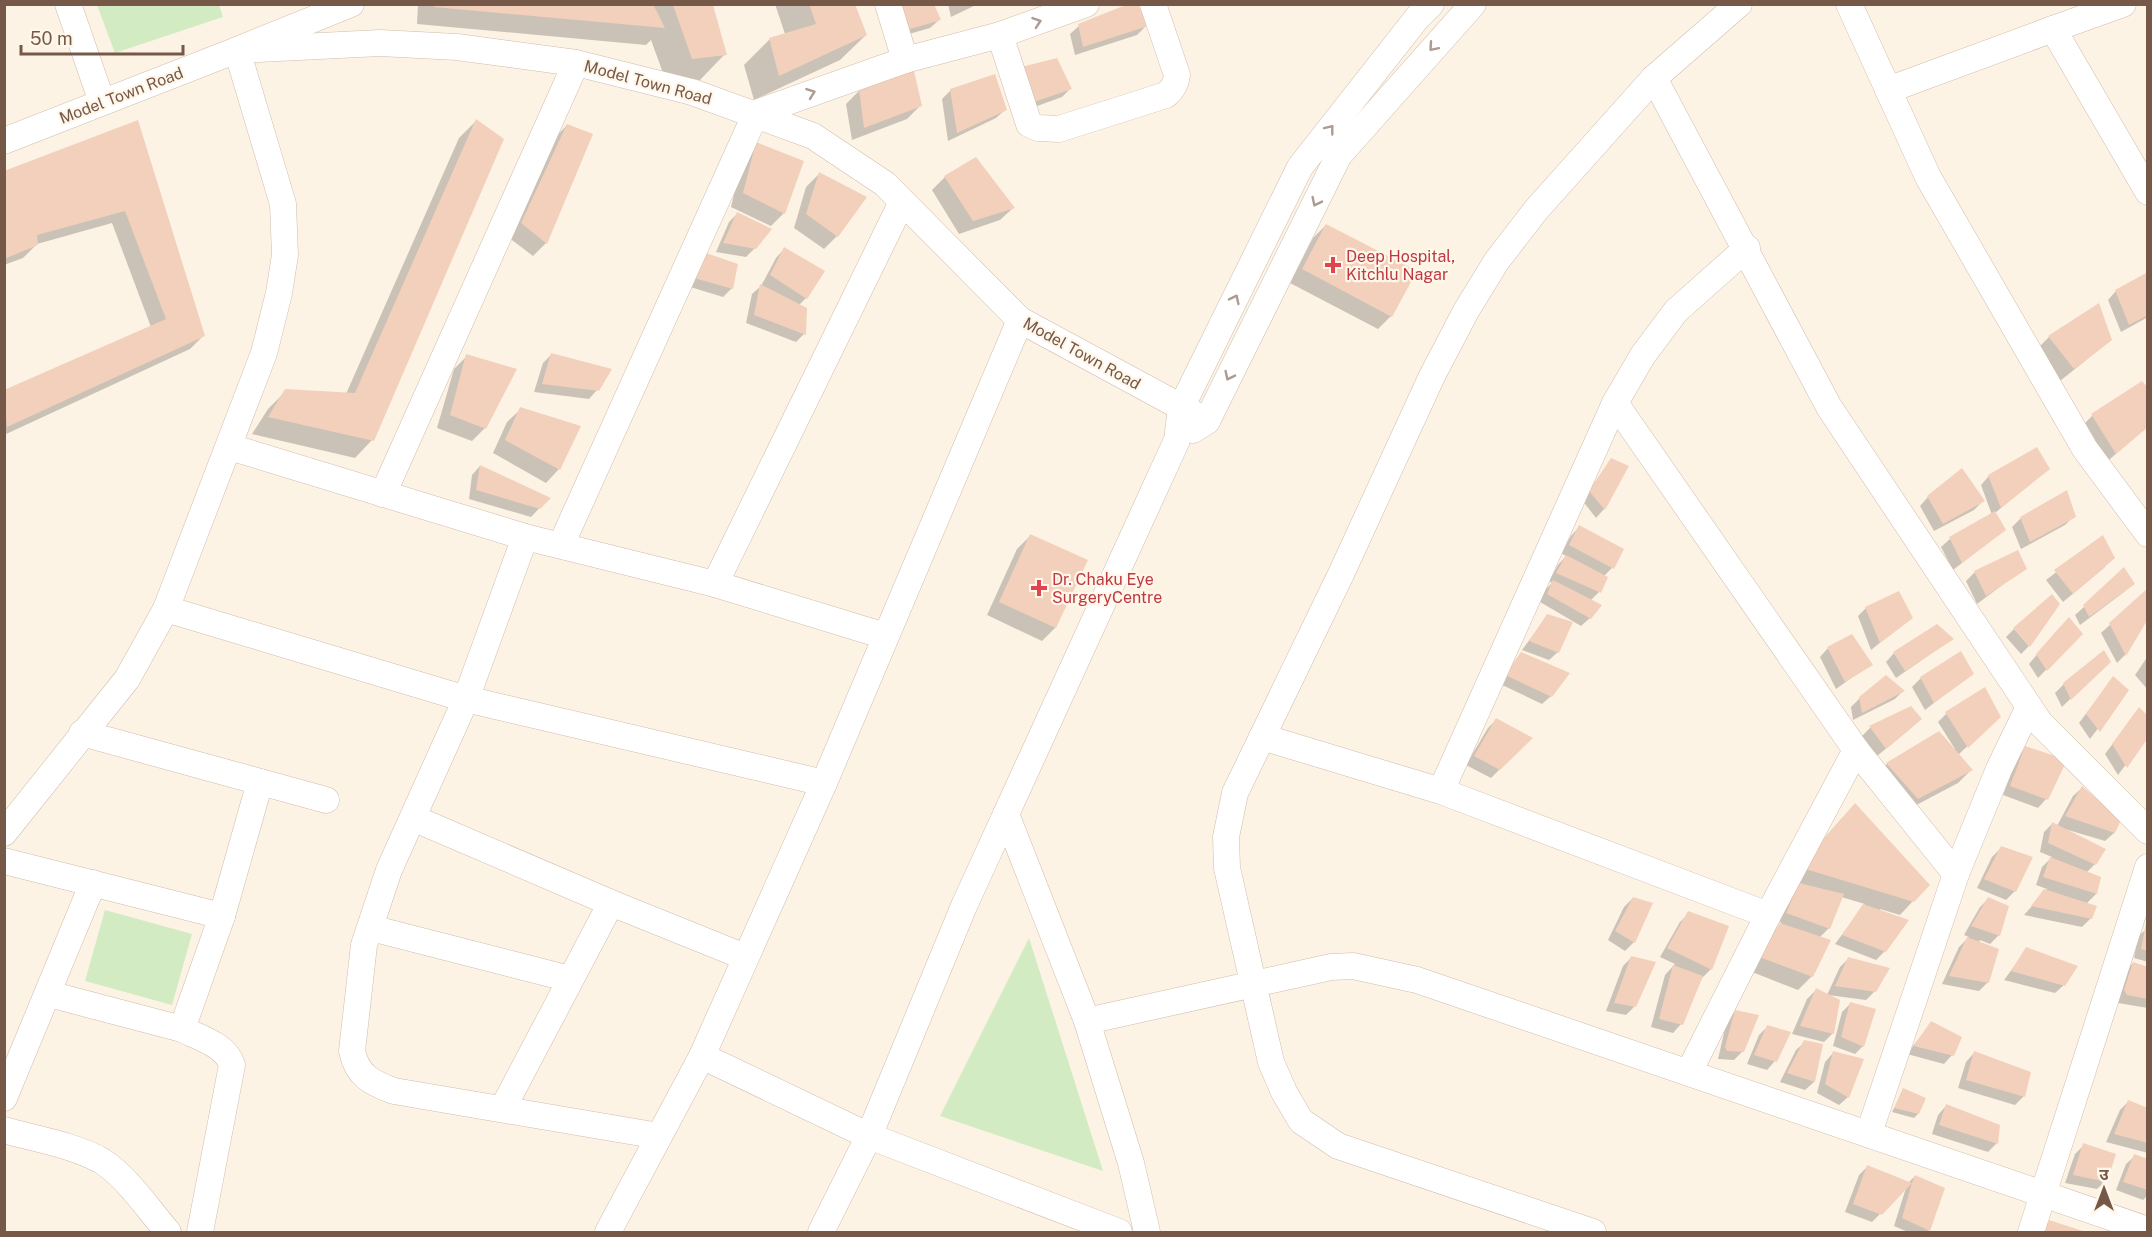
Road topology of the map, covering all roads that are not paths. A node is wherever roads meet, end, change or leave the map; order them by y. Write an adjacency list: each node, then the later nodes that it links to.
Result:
1 (69, 4): 18 (street)
2 (351, 4): 13 (street)
3 (888, 4): 14 (street)
4 (1086, 4): 12 (street, one-way to 4)
5 (1153, 4): 12 (street)
6 (1431, 4): 26 (street, one-way to 6)
7 (1473, 4): 27 (street, one-way to 27)
8 (1739, 4): 16 (street)
9 (1850, 4): 17 (street)
10 (2123, 4): 11 (street)
11 (2053, 29): 17 (street); 21 (street)
12 (1000, 35): 14 (street)
13 (237, 50): 15 (street, Model Town Road); 18 (street, Model Town Road); 29 (street)
14 (906, 60): 19 (street, one-way to 14)
15 (576, 63): 19 (street, Model Town Road); 30 (street)
16 (1654, 78): 23 (street); 40 (street)
17 (1888, 90): 31 (street)
18 (102, 102): 20 (street, Model Town Road)
19 (756, 113): 22 (street, Model Town Road); 33 (street)
20 (4, 141)
21 (2148, 192)
22 (902, 202): 24 (street, Model Town Road); 34 (street)
23 (1747, 248): 25 (street); 38 (street)
24 (1020, 320): 26 (street, Model Town Road); 36 (street)
25 (1615, 403): 41 (street); 44 (street)
26 (1181, 408): 27 (street, Model Town Road); 28 (street)
27 (1207, 421): 28 (street)
28 (1177, 440): 46 (street)
29 (230, 447): 30 (street); 35 (street)
30 (382, 494): 32 (street)
31 (2148, 534)
32 (525, 537): 33 (street); 37 (street)
33 (561, 545): 34 (street)
34 (715, 584): 36 (street)
35 (166, 609): 37 (street); 39 (street)
36 (885, 636): 43 (street)
37 (466, 699): 43 (street); 47 (street)
38 (2029, 707): 48 (street); 52 (street)
39 (82, 733): 42 (street); 49 (street)
40 (1263, 737): 44 (street); 60 (street)
41 (1856, 750): 52 (street); 55 (street)
42 (260, 782): 45 (street); 56 (street)
43 (824, 783): 58 (street)
44 (1441, 791): 55 (street)
45 (326, 800)
46 (1006, 814): 62 (street); 71 (street)
47 (413, 818): 54 (street); 57 (street)
48 (2148, 831)
49 (4, 833)
50 (4, 861): 53 (street)
51 (2148, 867): 72 (street)
52 (1956, 874): 69 (street)
53 (93, 883): 56 (street); 61 (street)
54 (611, 903): 58 (street); 59 (street)
55 (1768, 915): 65 (street)
56 (222, 916): 63 (street)
57 (371, 927): 59 (street); 67 (street)
58 (746, 957): 64 (street)
59 (570, 979): 67 (street)
60 (1252, 983): 62 (street); 65 (street); 80 (street)
61 (49, 994): 63 (street); 66 (street)
62 (1087, 1021): 79 (street)
63 (182, 1029): 75 (street)
64 (702, 1056): 70 (street); 71 (street)
65 (1689, 1072): 69 (street)
66 (4, 1098)
67 (503, 1108): 70 (street)
68 (4, 1130): 74 (street)
69 (1869, 1133): 72 (street)
70 (659, 1136): 76 (street)
71 (869, 1136): 77 (street); 78 (street)
72 (2044, 1193): 73 (street); 81 (street)
73 (2148, 1230)
74 (168, 1233)
75 (200, 1233)
76 (608, 1233)
77 (821, 1233)
78 (1119, 1233)
79 (1147, 1233)
80 (1593, 1233)
81 (2031, 1233)

